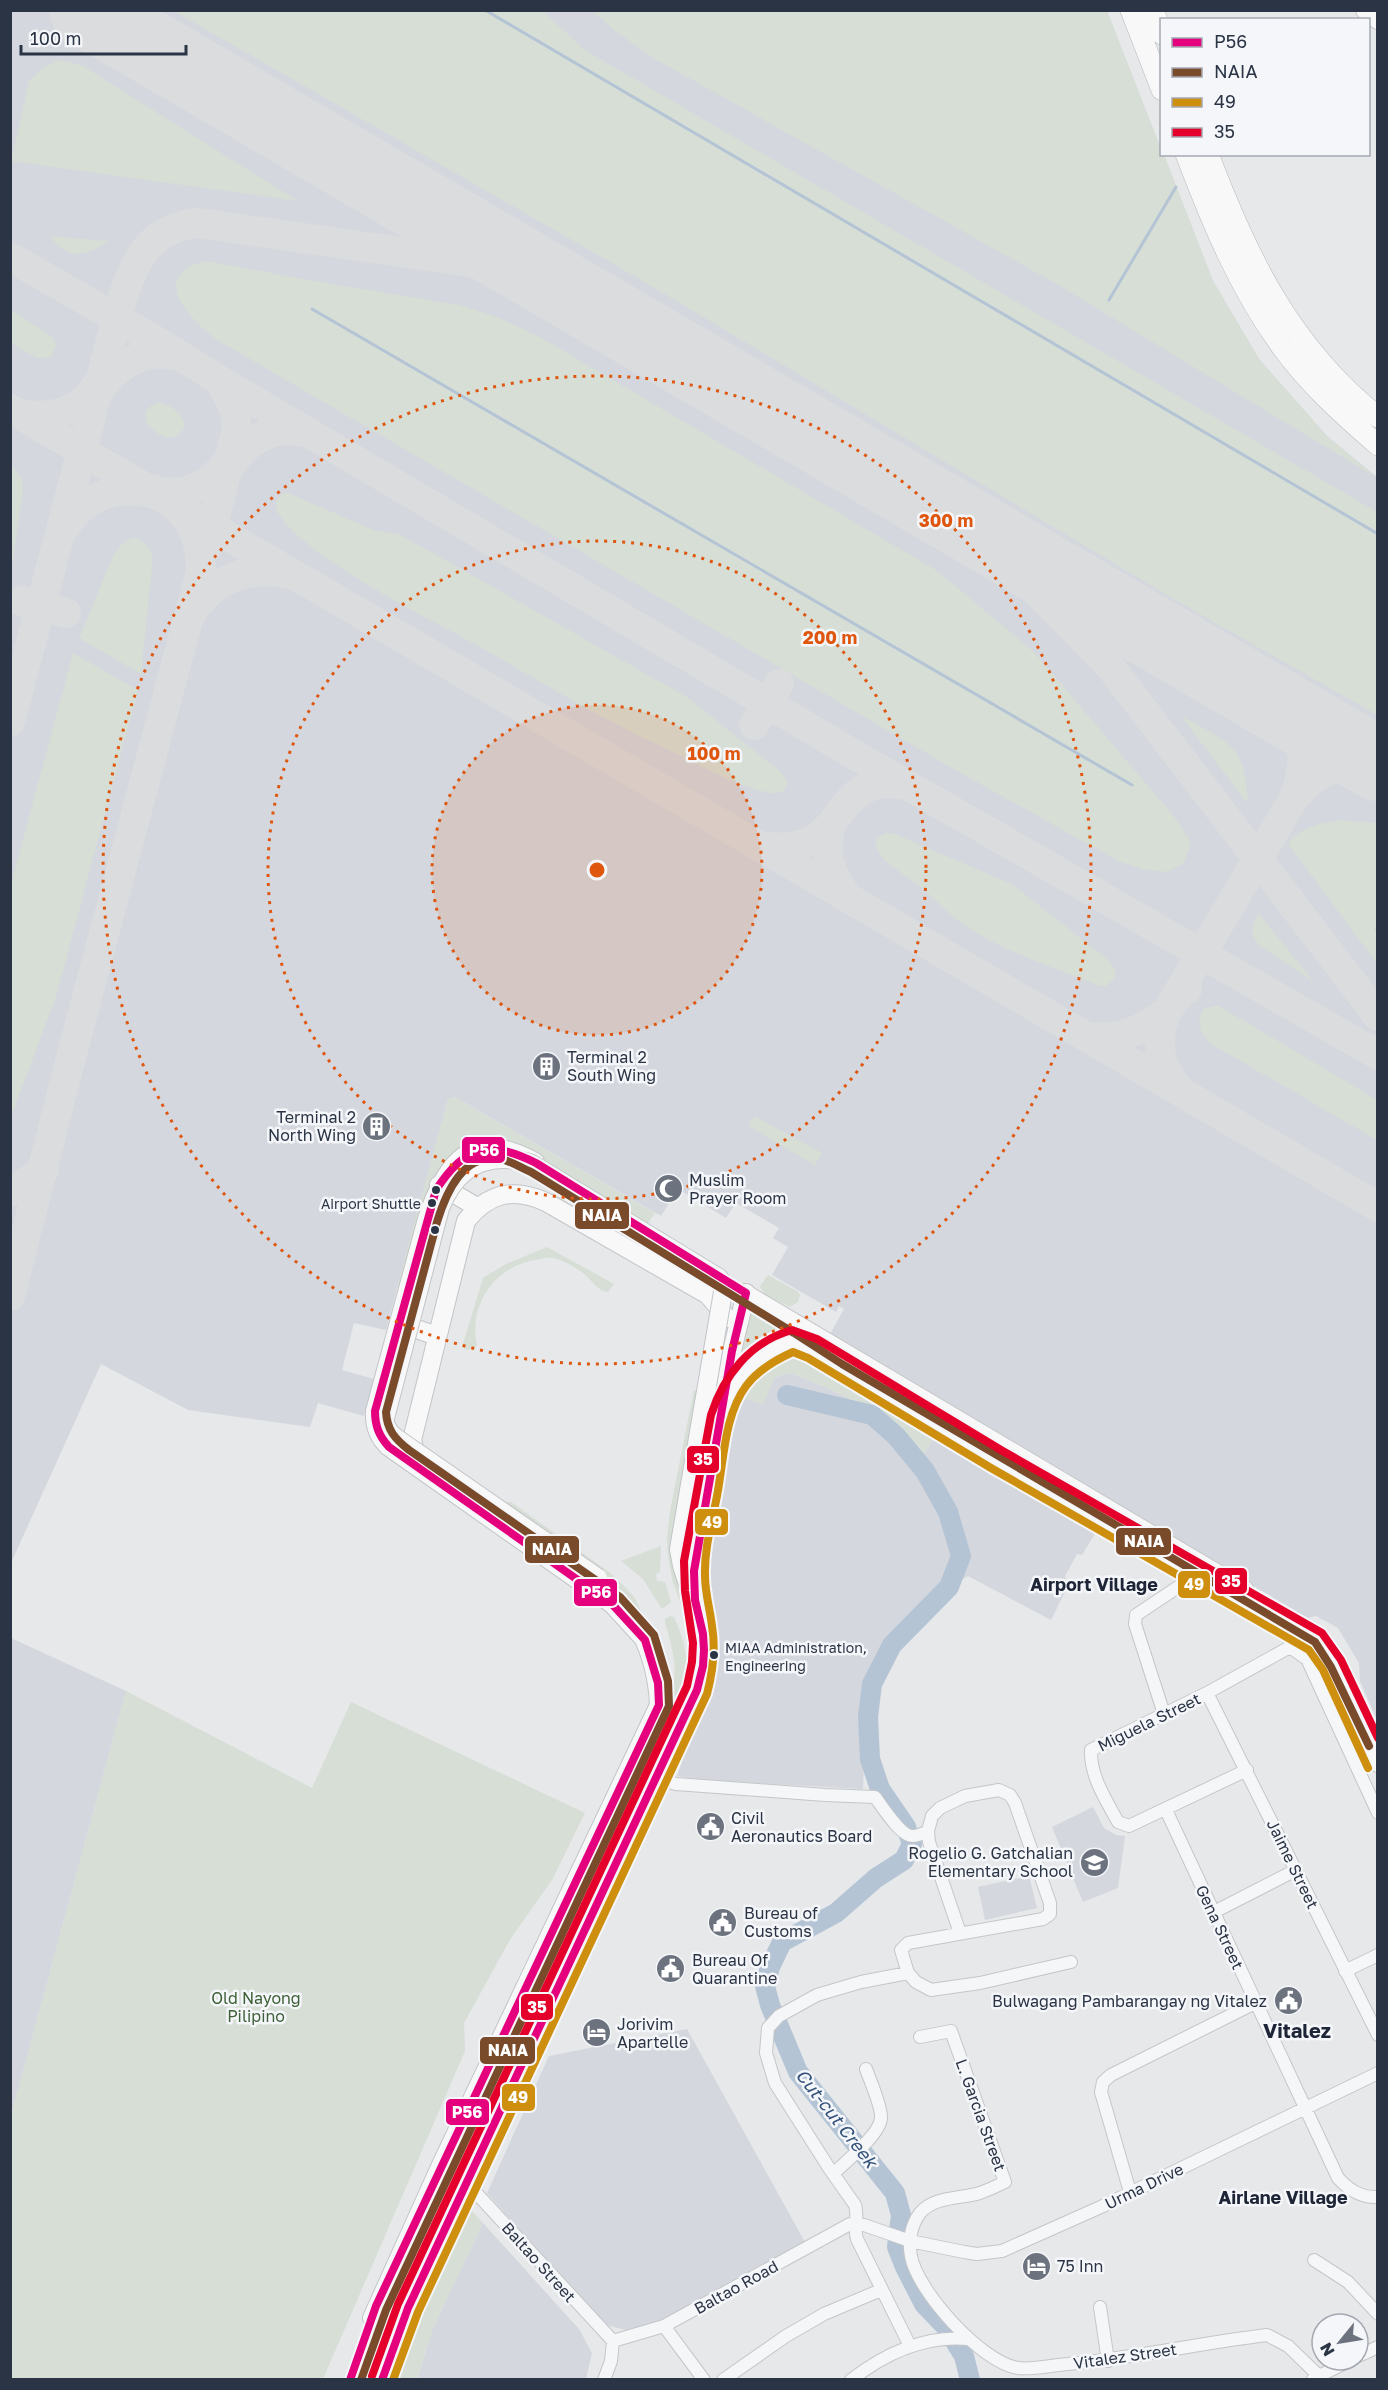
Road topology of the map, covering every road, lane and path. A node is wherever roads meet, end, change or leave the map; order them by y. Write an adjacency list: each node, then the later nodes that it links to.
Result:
1 (1131, 10): 6 (highway)
2 (1153, 10): 5 (highway)
3 (1365, 10): 4 (main road)
4 (1377, 20)
5 (1160, 31)
6 (1160, 87)
7 (1187, 156): 10 (highway)
8 (1209, 156): 9 (highway)
9 (1377, 417)
10 (1377, 445)
11 (571, 1184): 12 (main road); 13 (main road); 15 (main road)
12 (439, 1185): 14 (main road); 19 (main road)
13 (546, 1202): 14 (main road); 16 (main road)
14 (477, 1207): 21 (main road)
15 (667, 1243): 16 (main road); 17 (main road)
16 (654, 1265): 18 (main road)
17 (746, 1293): 18 (main road); 20 (main road); 30 (street)
18 (708, 1295): 20 (main road)
19 (399, 1323): 21 (main road); 23 (main road)
20 (735, 1335): 22 (main road)
21 (437, 1336): 23 (main road)
22 (723, 1407): 25 (main road); 32 (street)
23 (420, 1470): 26 (main road)
24 (1186, 1581): 28 (street)
25 (695, 1600): 26 (main road, bridge); 31 (main road)
26 (645, 1640): 29 (main road)
27 (1207, 1693): 28 (street, Miguela Street); 33 (street, Jaime Street); 36 (street, Miguela Street)
28 (1164, 1714): 35 (street, Miguela Street)
29 (644, 1737): 31 (main road); 70 (main road)
30 (1377, 1741)
31 (670, 1749): 34 (main road)
32 (1377, 1764)
33 (1247, 1770): 35 (street); 38 (street, Jaime Street)
34 (656, 1778): 37 (street); 50 (main road)
35 (1166, 1810): 39 (street, Gena Street)
36 (1377, 1813)
37 (928, 1832): 40 (street); 40 (street)
38 (1296, 1870): 39 (street); 43 (street, Jaime Street)
39 (1214, 1912): 45 (street, Gena Street)
40 (960, 1933): 44 (street)
41 (1377, 1955): 43 (street)
42 (1071, 1962): 44 (street)
43 (1345, 1971): 46 (street, Jaime Street)
44 (908, 1973): 52 (street)
45 (1255, 2003): 51 (street, Gena Street); 54 (street)
46 (1377, 2035)
47 (920, 2037): 57 (street, L. Garcia Street)
48 (866, 2069): 52 (street)
49 (1377, 2073): 51 (street, Urma Drive)
50 (509, 2090): 53 (main road); 68 (highway)
51 (1304, 2109): 54 (street, Urma Drive); 55 (street, Gena Street)
52 (833, 2174): 56 (street)
53 (466, 2182): 61 (main road); 65 (street, Baltao Street)
54 (1130, 2192): 57 (street, Urma Drive)
55 (1377, 2197)
56 (856, 2223): 57 (street, Urma Drive); 59 (street); 63 (street, Baltao Road)
57 (900, 2238): 64 (street, Vitalez Street)
58 (1314, 2260): 62 (street)
59 (881, 2289): 66 (street); 73 (street)
60 (1100, 2307): 67 (street)
61 (408, 2308): 68 (highway)
62 (1377, 2314)
63 (664, 2326): 65 (street, Baltao Road); 72 (street)
64 (956, 2338): 66 (street); 67 (street, Vitalez Street)
65 (613, 2341): 71 (street)
66 (910, 2346): 74 (street)
67 (1108, 2361): 69 (street, Vitalez Street)
68 (374, 2372)
69 (1315, 2378)
70 (350, 2379)
71 (604, 2379)
72 (704, 2379)
73 (723, 2379)
74 (850, 2379)

